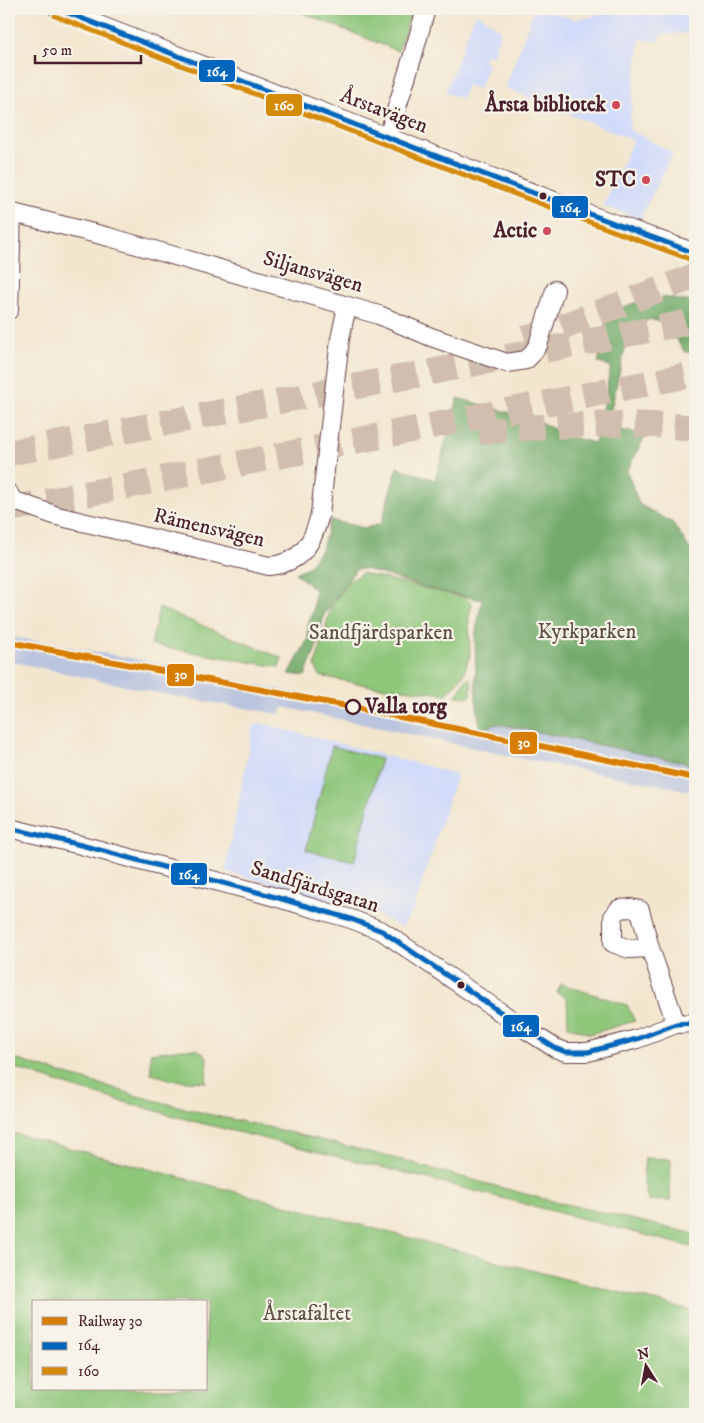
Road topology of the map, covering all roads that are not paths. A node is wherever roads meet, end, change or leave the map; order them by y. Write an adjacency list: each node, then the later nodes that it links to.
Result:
1 (58, 9): 3 (street, Årstavägen)
2 (426, 9): 3 (street)
3 (388, 137): 5 (street, Årstavägen)
4 (10, 212): 7 (street, Siljansvägen); 8 (street)
5 (695, 253)
6 (555, 290): 7 (street, Siljansvägen)
7 (347, 306): 9 (street, Rämensvägen)
8 (9, 310)
9 (9, 493)
10 (9, 828): 13 (street, Sandfjärdsgatan)
11 (650, 948): 13 (street)
12 (695, 1023): 13 (street, Sandfjärdsgatan)
13 (676, 1024)

